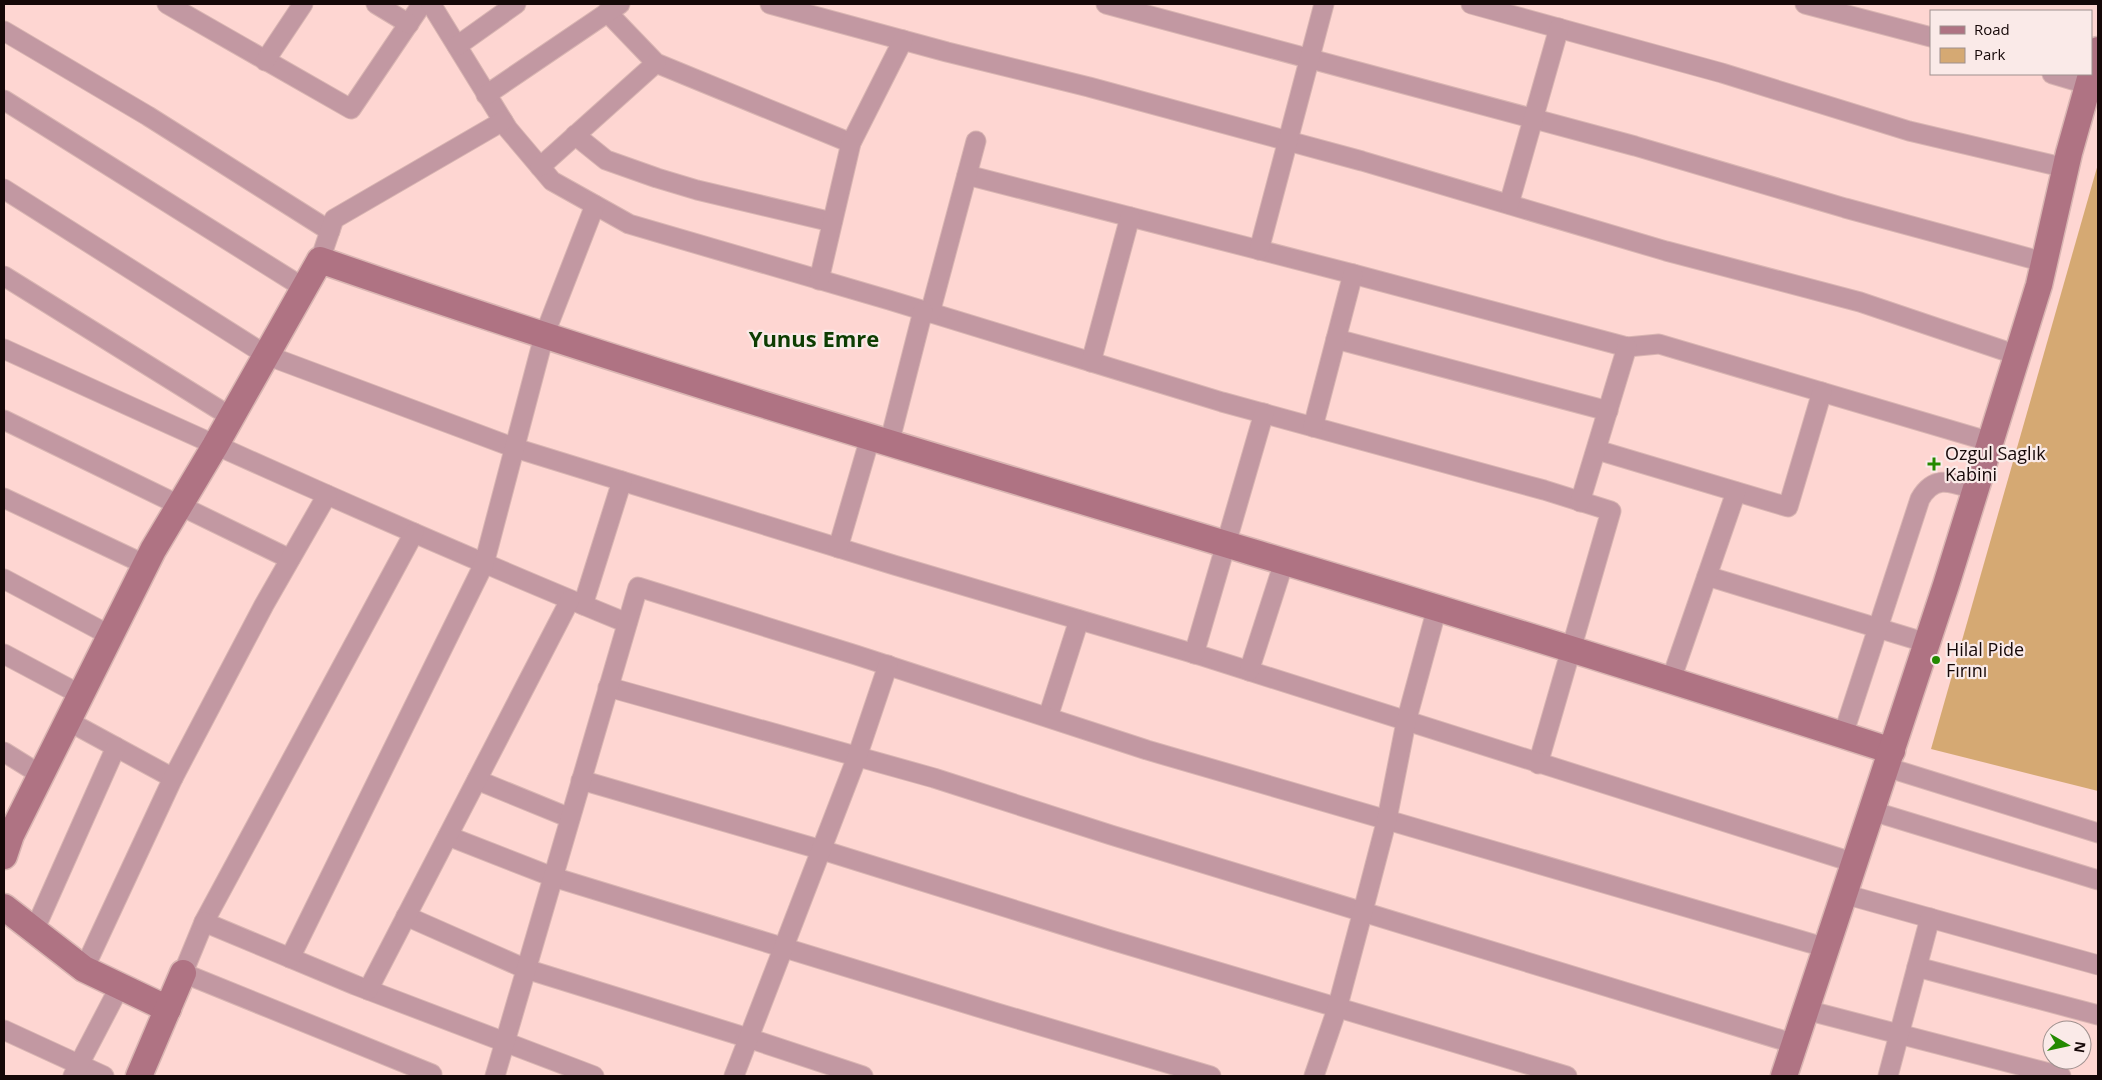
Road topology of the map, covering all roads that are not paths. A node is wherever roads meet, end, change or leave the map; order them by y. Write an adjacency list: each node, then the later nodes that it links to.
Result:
1 (166, 4): 21 (street)
2 (303, 4): 21 (street)
3 (376, 4): 13 (street)
4 (422, 4): 13 (street)
5 (431, 4): 18 (street)
6 (516, 4): 18 (street)
7 (770, 4): 17 (street)
8 (1106, 4): 20 (street)
9 (1324, 4): 20 (street)
10 (1471, 4): 14 (street)
11 (1805, 4): 16 (street)
12 (614, 8): 22 (street); 27 (street)
13 (409, 24): 21 (street)
14 (1559, 28): 29 (street); 36 (street)
15 (4, 30): 43 (street)
16 (1930, 37)
17 (903, 40): 33 (street); 34 (street)
18 (456, 46): 27 (street)
19 (2098, 50): 23 (main road)
20 (1309, 58): 29 (street); 33 (street)
21 (265, 61)
22 (656, 62): 31 (street); 34 (street)
23 (2092, 73)
24 (2055, 75): 26 (street)
25 (2092, 75): 26 (main road)
26 (2089, 85): 36 (main road)
27 (486, 95): 30 (street)
28 (4, 100): 50 (street)
29 (1533, 118): 39 (street); 46 (street)
30 (503, 121): 35 (street); 43 (street)
31 (575, 135): 35 (street); 42 (street)
32 (976, 141): 37 (street)
33 (1288, 142): 39 (street); 44 (street)
34 (851, 143): 42 (street)
35 (540, 167): 40 (street)
36 (2066, 168): 46 (main road)
37 (967, 175): 41 (street); 51 (street)
38 (4, 189): 56 (street)
39 (1509, 204): 57 (street)
40 (595, 206): 49 (street); 52 (street)
41 (1130, 217): 44 (street); 58 (street)
42 (832, 222): 49 (street)
43 (330, 231): 45 (street)
44 (1259, 250): 47 (street)
45 (320, 260): 50 (main road); 52 (main road)
46 (2044, 262): 57 (main road)
47 (1353, 274): 53 (street); 54 (street)
48 (4, 276): 62 (street)
49 (819, 280): 51 (street)
50 (304, 288): 56 (main road)
51 (926, 312): 58 (street); 65 (street)
52 (544, 336): 65 (main road); 68 (street)
53 (1336, 339): 60 (street); 64 (street)
54 (1627, 347): 59 (street); 60 (street)
55 (4, 349): 67 (street)
56 (266, 355): 62 (main road); 68 (street)
57 (2018, 355): 66 (main road)
58 (1091, 362): 61 (street)
59 (1822, 392): 66 (street); 72 (street)
60 (1608, 411): 69 (street)
61 (1264, 413): 64 (street); 78 (street)
62 (231, 417): 67 (main road)
63 (4, 420): 76 (street)
64 (1313, 427): 75 (street)
65 (880, 441): 78 (main road); 79 (street)
66 (1991, 442): 71 (main road)
67 (215, 446): 73 (street); 76 (main road)
68 (514, 448): 70 (street); 82 (street)
69 (1597, 450): 72 (street); 75 (street)
70 (622, 481): 79 (street); 86 (street)
71 (1976, 490): 90 (street); 92 (main road)
72 (1736, 492): 84 (street)
73 (327, 495): 77 (street); 80 (street)
74 (4, 498): 83 (street)
75 (1580, 502): 93 (street)
76 (180, 505): 80 (street); 83 (main road)
77 (414, 533): 82 (street); 129 (street)
78 (1226, 544): 81 (main road); 95 (street)
79 (838, 548): 88 (street)
80 (290, 559): 111 (street)
81 (1284, 562): 87 (main road); 97 (street)
82 (484, 564): 86 (street); 133 (street)
83 (146, 565): 91 (main road)
84 (1707, 576): 90 (street); 98 (street)
85 (4, 579): 91 (street)
86 (577, 602): 89 (street); 112 (street)
87 (1438, 608): 93 (main road); 103 (street)
88 (1079, 620): 95 (street); 101 (street)
89 (627, 623): 96 (street); 99 (street)
90 (1878, 628): 92 (street); 104 (street)
91 (111, 636): 100 (main road)
92 (1927, 643): 108 (main road)
93 (1570, 648): 98 (main road); 109 (street)
94 (4, 654): 100 (street)
95 (1194, 654): 97 (street)
96 (888, 665): 101 (street); 107 (street)
97 (1248, 671): 103 (street)
98 (1671, 680): 104 (main road)
99 (608, 687): 107 (street); 113 (street)
100 (81, 695): 102 (main road)
101 (1048, 718): 116 (street)
102 (68, 721): 105 (street); 110 (main road)
103 (1406, 722): 109 (street); 116 (street)
104 (1843, 735): 108 (main road)
105 (116, 747): 111 (street); 130 (street)
106 (4, 752): 110 (street)
107 (857, 757): 120 (street); 126 (street)
108 (1889, 759): 114 (main road); 117 (street)
109 (1538, 764): 121 (street)
110 (41, 775): 119 (main road)
111 (173, 778): 136 (street)
112 (477, 780): 115 (street); 118 (street)
113 (581, 780): 115 (street); 120 (street)
114 (1872, 810): 121 (main road); 123 (street)
115 (570, 818): 122 (street)
116 (1386, 819): 126 (street); 132 (street)
117 (2098, 833)
118 (448, 836): 122 (street); 127 (street)
119 (6, 841)
120 (822, 850): 131 (street); 142 (street)
121 (1855, 863): 124 (main road)
122 (553, 877): 131 (street); 137 (street)
123 (2098, 880)
124 (1844, 894): 128 (street); 132 (main road)
125 (4, 907): 130 (main road)
126 (1363, 911): 142 (street); 149 (street)
127 (406, 916): 137 (street); 140 (street)
128 (1930, 918): 134 (street); 135 (street)
129 (204, 922): 133 (street); 138 (street)
130 (34, 931): 136 (main road)
131 (785, 948): 147 (street); 158 (street)
132 (1827, 948): 143 (main road)
133 (290, 958): 140 (street)
134 (2098, 966)
135 (1917, 967): 144 (street); 146 (street)
136 (84, 969): 139 (main road)
137 (526, 969): 147 (street); 148 (street)
138 (183, 973): 141 (main road); 153 (street)
139 (120, 986): 141 (main road); 150 (street)
140 (368, 990): 148 (street)
141 (168, 1009): 152 (main road)
142 (1337, 1009): 159 (street); 160 (street)
143 (1806, 1010): 146 (street); 149 (main road)
144 (2098, 1015)
145 (4, 1030): 150 (street)
146 (1899, 1034): 162 (street); 163 (street)
147 (748, 1038): 156 (street); 157 (street)
148 (505, 1042): 154 (street); 155 (street)
149 (1795, 1044): 161 (main road)
150 (76, 1071): 151 (street)
151 (104, 1076)
152 (139, 1076)
153 (431, 1076)
154 (495, 1076)
155 (594, 1076)
156 (734, 1076)
157 (862, 1076)
158 (1212, 1076)
159 (1314, 1076)
160 (1567, 1076)
161 (1784, 1076)
162 (1888, 1076)
163 (2061, 1076)

